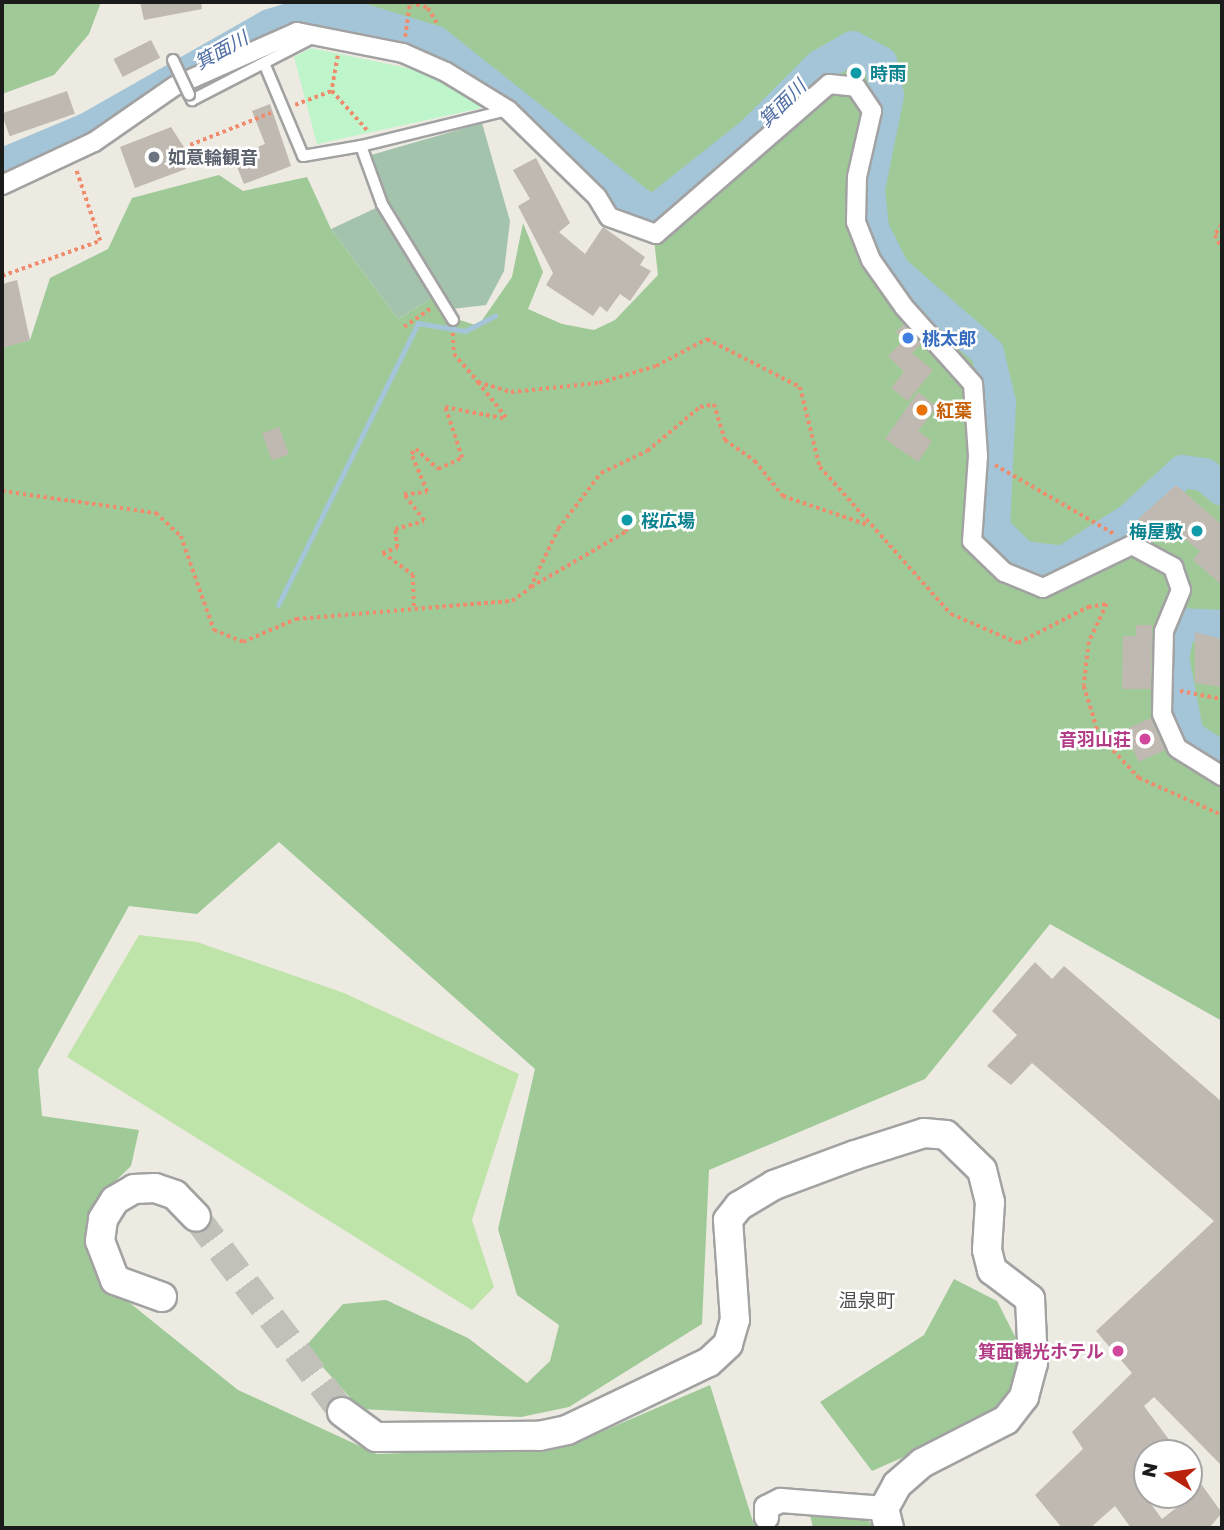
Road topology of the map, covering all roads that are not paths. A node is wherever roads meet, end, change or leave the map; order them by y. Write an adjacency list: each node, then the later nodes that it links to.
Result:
1 (318, 34): 3 (lane); 4 (street); 6 (street)
2 (173, 60): 3 (lane, bridge)
3 (264, 62): 5 (lane)
4 (508, 110): 5 (lane); 8 (street)
5 (361, 146): 7 (lane)
6 (2, 185)
7 (453, 320)
8 (1222, 776)
9 (196, 1217): 10 (street)
10 (162, 1297)
11 (342, 1412): 13 (street)
12 (766, 1517): 13 (street)
13 (887, 1518)

